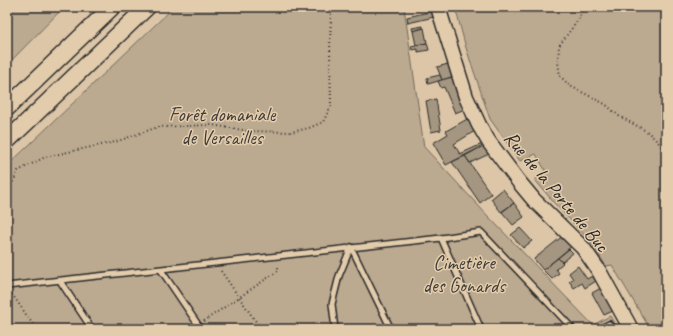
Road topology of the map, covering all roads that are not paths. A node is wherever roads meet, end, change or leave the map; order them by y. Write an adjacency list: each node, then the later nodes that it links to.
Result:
1 (94, 7): 5 (highway)
2 (112, 7): 5 (highway)
3 (147, 7): 7 (highway)
4 (438, 7): 21 (main road, Rue de la Porte de Buc)
5 (81, 36): 6 (highway)
6 (7, 108)
7 (7, 141)
8 (441, 238): 9 (lane); 18 (lane); 19 (lane)
9 (351, 247): 10 (lane); 16 (lane); 17 (lane)
10 (161, 270): 11 (lane); 14 (lane)
11 (60, 281): 12 (lane); 15 (lane)
12 (7, 286)
13 (609, 324): 20 (lane)
14 (200, 327)
15 (92, 329)
16 (335, 329)
17 (391, 329)
18 (481, 329)
19 (573, 329)
20 (600, 329)
21 (631, 329)

